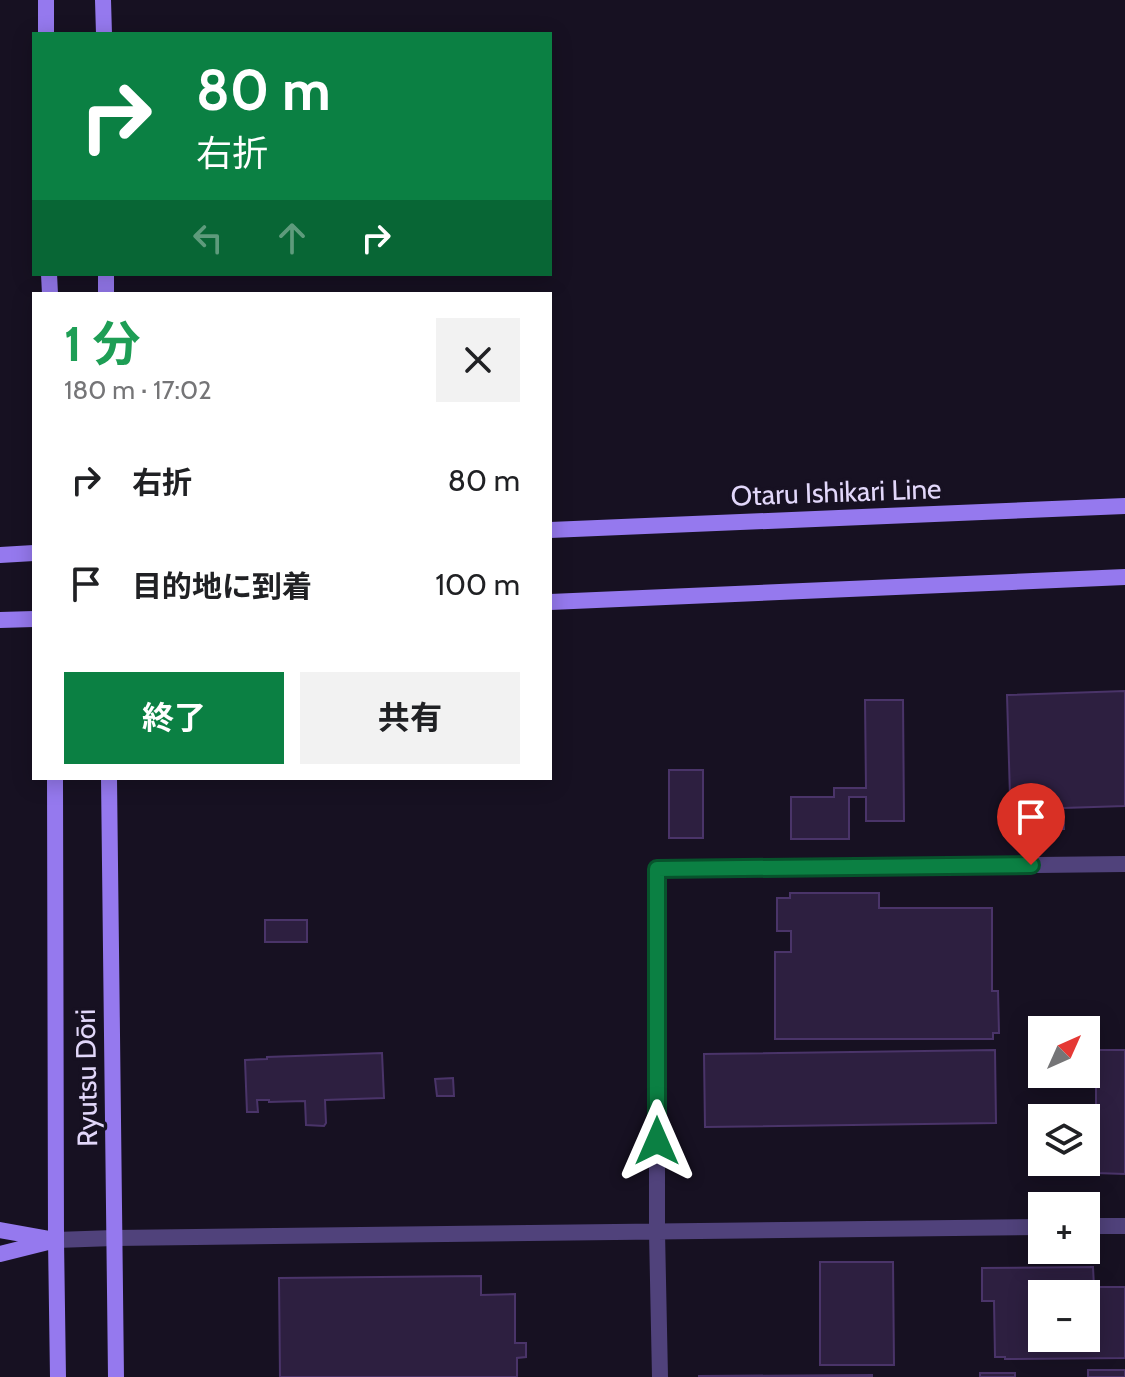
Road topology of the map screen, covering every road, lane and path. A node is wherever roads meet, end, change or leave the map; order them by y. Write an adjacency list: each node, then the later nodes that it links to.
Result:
1 (46, 0): 3 (street)
2 (103, 0): 4 (street)
3 (46, 32)
4 (104, 32)
5 (1125, 506): 6 (street, Otaru Ishikari Line)
6 (552, 530)
7 (32, 553): 8 (street)
8 (0, 555)
9 (1125, 577): 10 (street)
10 (552, 602)
11 (32, 619): 12 (street)
12 (0, 620)
13 (55, 780): 22 (street, Ryutsu Dōri)
14 (109, 780): 21 (street, Ryutsu Dōri)
15 (1125, 864): 20 (street)
16 (1100, 1226): 17 (street)
17 (1125, 1226)
18 (1028, 1227): 20 (street)
19 (0, 1230): 22 (street)
20 (657, 1232): 21 (street); 26 (street)
21 (114, 1238): 22 (street); 25 (street, Ryutsu Dōri)
22 (56, 1240): 23 (street); 24 (street, Ryutsu Dōri)
23 (0, 1254)
24 (58, 1377)
25 (116, 1377)
26 (660, 1377)

